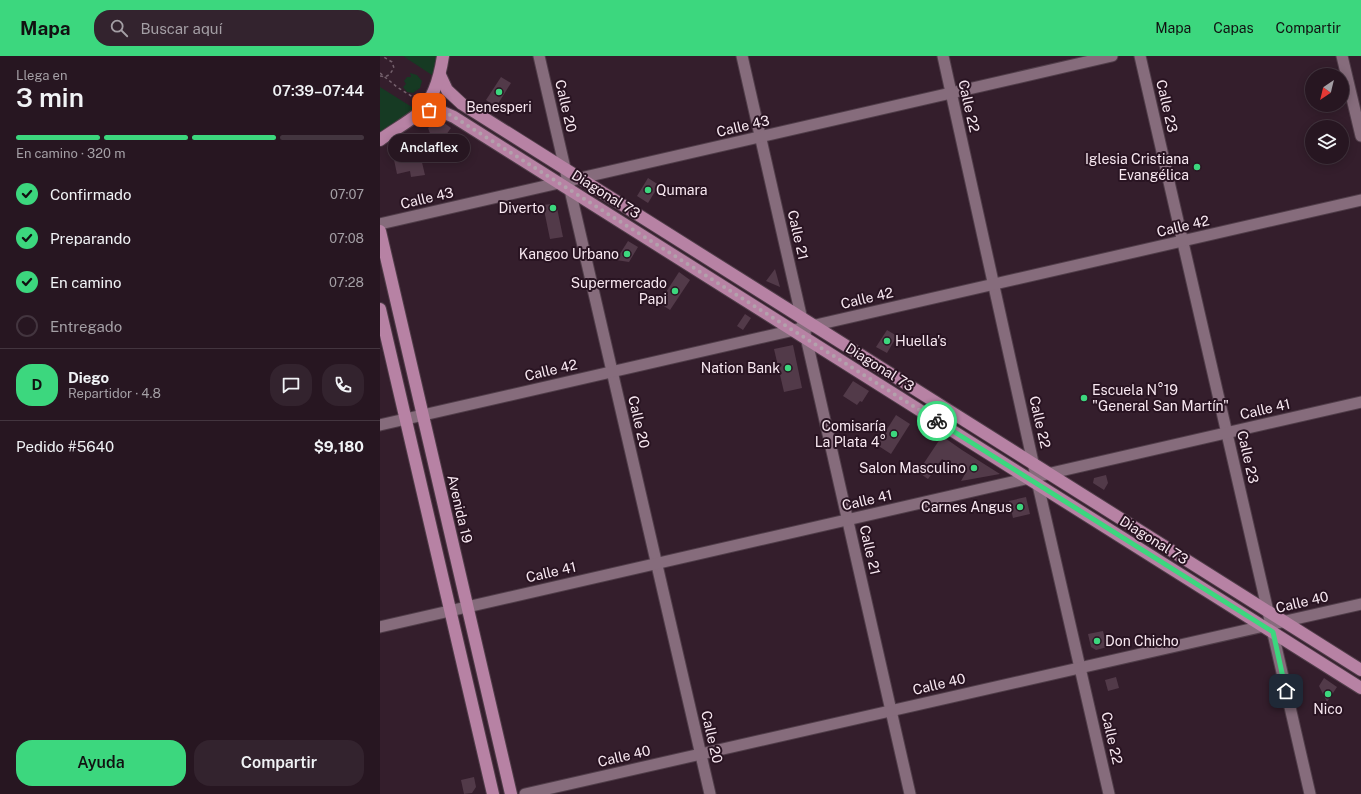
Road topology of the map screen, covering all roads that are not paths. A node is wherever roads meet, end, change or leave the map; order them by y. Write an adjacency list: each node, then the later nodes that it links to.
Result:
1 (443, 56): 8 (main road)
2 (539, 56): 14 (street, Calle 20)
3 (742, 56): 12 (street, Calle 21)
4 (943, 56): 9 (street, Calle 22)
5 (1112, 56): 9 (street, Calle 43)
6 (1140, 56): 18 (street, Calle 23)
7 (1342, 56): 11 (street)
8 (440, 75): 10 (main road); 14 (main road, Diagonal 73)
9 (951, 93): 12 (street, Calle 43); 19 (street, Calle 22)
10 (419, 113): 13 (main road); 14 (main road, Diagonal 73)
11 (1361, 136)
12 (760, 138): 14 (street, Calle 43); 21 (street, Calle 21)
13 (380, 140)
14 (569, 180): 16 (street, Calle 43); 21 (main road, Diagonal 73); 22 (street, Calle 20)
15 (1361, 200): 18 (street, Calle 42)
16 (380, 224)
17 (380, 231): 24 (main road, Avenida 19)
18 (1183, 241): 19 (street, Calle 42); 27 (street, Calle 23)
19 (994, 284): 21 (street, Calle 42); 28 (street, Calle 22)
20 (380, 309): 25 (main road)
21 (804, 328): 22 (street, Calle 42); 28 (main road, Diagonal 73); 30 (main road, Diagonal 73); 31 (street, Calle 21)
22 (612, 372): 24 (street, Calle 42); 32 (street, Calle 20)
23 (1361, 402): 27 (street, Calle 41)
24 (423, 415): 25 (street, Calle 42); 34 (main road, Avenida 19)
25 (406, 419): 26 (street, Calle 42); 35 (main road)
26 (380, 425)
27 (1227, 433): 29 (street, Calle 41); 36 (street, Calle 23)
28 (1034, 464): 29 (main road, Diagonal 73); 30 (street, Calle 22)
29 (1049, 474): 30 (street, Calle 41); 36 (main road, Diagonal 73)
30 (1034, 480): 31 (street, Calle 41); 39 (main road, Diagonal 73); 40 (street, Calle 22)
31 (848, 520): 32 (street, Calle 41); 43 (street, Calle 21)
32 (656, 564): 34 (street, Calle 41); 44 (street, Calle 20)
33 (1361, 604): 37 (street, Calle 40)
34 (467, 607): 35 (street, Calle 41); 46 (main road, Avenida 19)
35 (450, 611): 38 (street, Calle 41); 45 (main road)
36 (1268, 611): 37 (main road, Diagonal 73); 39 (street, Calle 23)
37 (1284, 621): 39 (street, Calle 40); 41 (main road, Diagonal 73)
38 (380, 627)
39 (1269, 628): 40 (street, Calle 40); 42 (main road, Diagonal 73); 51 (street, Calle 23)
40 (1080, 668): 43 (street, Calle 40); 50 (street, Calle 22)
41 (1361, 670)
42 (1361, 688)
43 (891, 711): 44 (street, Calle 40); 49 (street, Calle 21)
44 (700, 754): 47 (street, Calle 40); 48 (street, Calle 20)
45 (492, 794)
46 (511, 794)
47 (525, 794)
48 (710, 794)
49 (910, 794)
50 (1109, 794)
51 (1310, 794)

